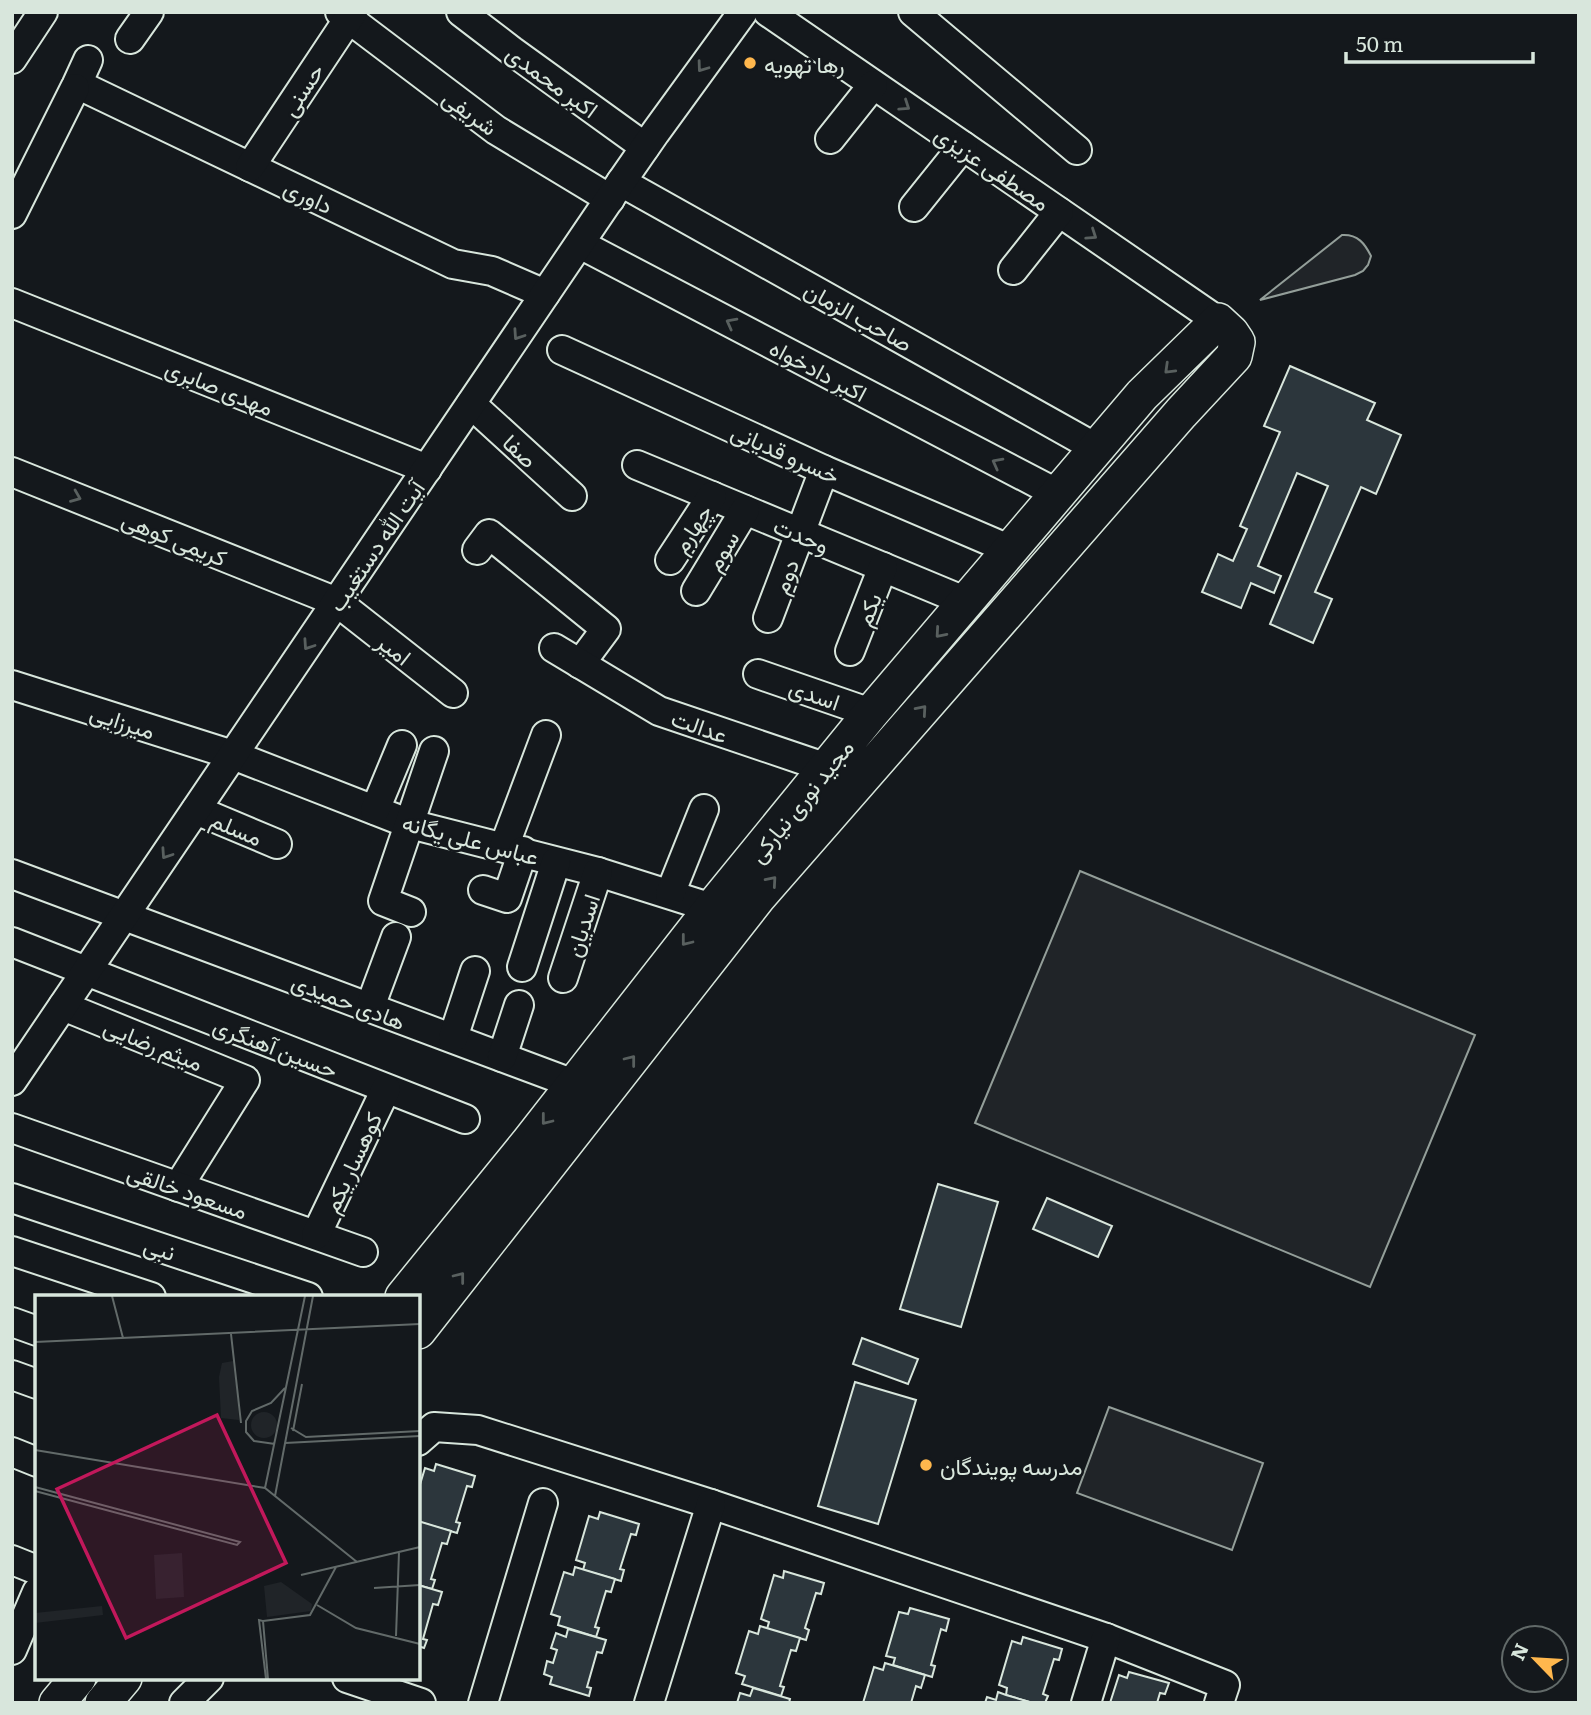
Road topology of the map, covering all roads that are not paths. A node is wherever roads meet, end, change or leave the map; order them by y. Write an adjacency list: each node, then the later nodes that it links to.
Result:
1 (43, 12): 9 (street)
2 (149, 12): 8 (street)
3 (461, 12): 13 (street, اکبر محمدی)
4 (743, 12): 13 (street, آیت الله دستغیب, one-way to 13)
5 (768, 12): 10 (street, مصطفی عزیزی)
6 (913, 12): 14 (street)
7 (347, 14): 15 (street, حسنی); 16 (street, شریفی)
8 (130, 39)
9 (12, 58)
10 (873, 85): 11 (street); 12 (street, مصطفی عزیزی, one-way to 12)
11 (830, 139)
12 (962, 146): 17 (street); 18 (street, مصطفی عزیزی)
13 (645, 147): 16 (street, آیت الله دستغیب)
14 (1077, 150)
15 (250, 167): 19 (street, داوری); 22 (street, داوری)
16 (615, 190): 20 (street, آیت الله دستغیب); 27 (street, صاحب الزمان)
17 (914, 208)
18 (1059, 212): 21 (street); 24 (street, مصطفی عزیزی, one-way to 24)
19 (12, 214)
20 (580, 244): 22 (street, آیت الله دستغیب); 32 (street, اکبر دادخواه, one-way to 20)
21 (1013, 270)
22 (545, 295): 26 (street, آیت الله دستغیب, one-way to 26)
23 (12, 303): 29 (street, مهدی صابری)
24 (1218, 321): 27 (main road, مجید نوری نیارکی, one-way to 27); 84 (main road, مجید نوری نیارکی, one-way to 24)
25 (562, 349): 30 (street, خسرو قدیانی)
26 (471, 404): 29 (street, آیت الله دستغیب); 33 (street, صفا)
27 (1096, 448): 32 (main road, مجید نوری نیارکی)
28 (638, 465): 34 (street, وحدت)
29 (427, 469): 42 (street, آیت الله دستغیب)
30 (824, 470): 36 (street, دوم); 38 (street, خسرو قدیانی)
31 (12, 472): 42 (street, کریمی کوهی, one-way to 42)
32 (1058, 494): 38 (main road, مجید نوری نیارکی)
33 (572, 496)
34 (712, 496): 35 (street, وحدت); 39 (street, چهارم)
35 (745, 510): 36 (street, وحدت); 41 (street, سوم)
36 (800, 533): 40 (street, وحدت); 44 (street, دوم)
37 (477, 550): 47 (street)
38 (1011, 550): 43 (main road, مجید نوری نیارکی)
39 (670, 560)
40 (883, 567): 43 (street, وحدت); 46 (street, یکم)
41 (696, 591)
42 (337, 602): 50 (street, امیر); 55 (street, آیت الله دستغیب, one-way to 55)
43 (967, 603): 51 (main road, مجید نوری نیارکی, one-way to 51)
44 (768, 618)
45 (554, 648): 47 (street, عدالت)
46 (850, 651)
47 (580, 664): 56 (street, عدالت)
48 (758, 674): 51 (street, اسدی)
49 (12, 685): 55 (street, میرزایی)
50 (453, 694)
51 (871, 713): 56 (main road, مجید نوری نیارکی)
52 (546, 735): 62 (street)
53 (402, 745): 59 (street)
54 (434, 751): 60 (street)
55 (233, 755): 58 (street, آیت الله دستغیب); 59 (street, عباس علی یگانه)
56 (827, 768): 68 (main road, مجید نوری نیارکی)
57 (704, 809): 67 (street)
58 (196, 810): 61 (street, مسلم); 70 (street, آیت الله دستغیب, one-way to 70)
59 (375, 810): 60 (street, عباس علی یگانه)
60 (410, 824): 62 (street, عباس علی یگانه); 69 (street)
61 (277, 844)
62 (514, 849): 63 (street, عباس علی یگانه); 66 (street)
63 (556, 862): 64 (street, عباس علی یگانه); 73 (street)
64 (598, 872): 67 (street, عباس علی یگانه); 76 (street, اسدیان)
65 (12, 874): 70 (street, هادی حمیدی)
66 (483, 890)
67 (670, 894): 68 (street, عباس علی یگانه)
68 (712, 908): 84 (main road, مجید نوری نیارکی, one-way to 84)
69 (411, 912)
70 (125, 915): 75 (street, آیت الله دستغیب); 79 (street, هادی حمیدی)
71 (396, 937): 79 (street)
72 (12, 942): 75 (street, حسین آهنگری)
73 (522, 967)
74 (475, 971): 80 (street)
75 (86, 972): 78 (street, آیت الله دستغیب); 83 (street, حسین آهنگری)
76 (563, 978)
77 (519, 1005): 81 (street)
78 (63, 1006): 82 (street, آیت الله دستغیب); 87 (street, میثم رضایی)
79 (370, 1007): 80 (street, هادی حمیدی)
80 (453, 1038): 81 (street, هادی حمیدی)
81 (502, 1057): 84 (street, هادی حمیدی)
82 (16, 1067)
83 (386, 1089): 85 (street, حسین آهنگری); 89 (street, کوهسار یکم)
84 (587, 1092): 94 (main road, مجید نوری نیارکی, one-way to 94); 96 (main road, مجید نوری نیارکی, one-way to 84)
85 (466, 1119)
86 (12, 1128): 87 (street, مسعود خالقی)
87 (178, 1187): 89 (street, مسعود خالقی)
88 (12, 1198): 93 (street, نبی)
89 (317, 1235): 91 (street, مسعود خالقی)
90 (12, 1251): 92 (street)
91 (363, 1252)
92 (145, 1295)
93 (302, 1295)
94 (405, 1295)
95 (12, 1322): 97 (street)
96 (420, 1328)
97 (35, 1330)
98 (12, 1375): 99 (street)
99 (35, 1383)
100 (420, 1439): 104 (street)
101 (12, 1452): 102 (street)
102 (35, 1461)
103 (543, 1503): 118 (street)
104 (711, 1504): 108 (street); 119 (street)
105 (12, 1560): 106 (street)
106 (35, 1569)
107 (35, 1597): 109 (street)
108 (1106, 1638): 120 (street); 121 (street)
109 (12, 1650)
110 (76, 1680): 114 (main road)
111 (122, 1680): 115 (main road)
112 (207, 1680): 116 (street)
113 (353, 1680): 117 (street)
114 (57, 1703)
115 (103, 1703)
116 (184, 1703)
117 (421, 1703)
118 (483, 1703)
119 (649, 1703)
120 (1086, 1703)
121 (1219, 1703)

